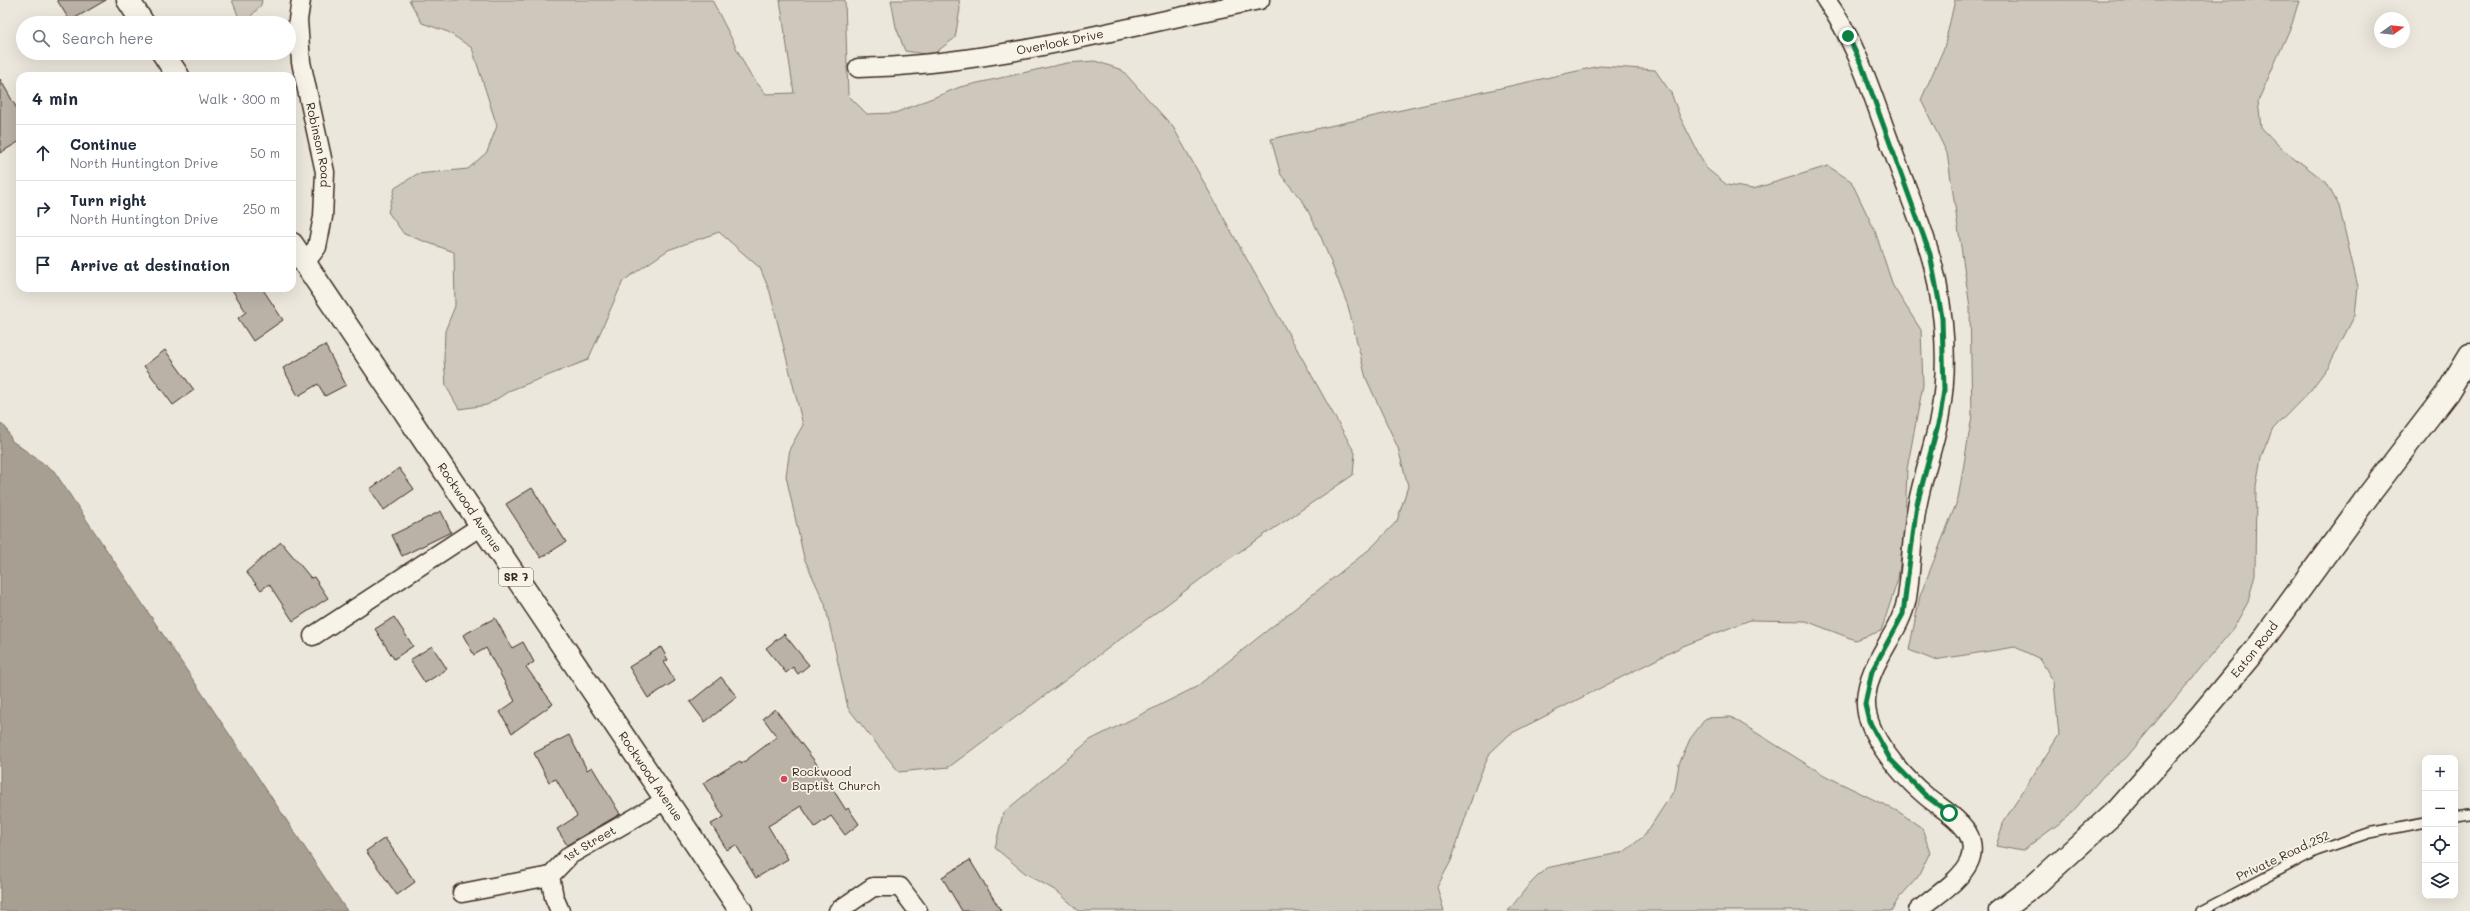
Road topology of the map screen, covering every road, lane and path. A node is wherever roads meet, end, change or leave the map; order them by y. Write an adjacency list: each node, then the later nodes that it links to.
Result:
1 (128, 0): 5 (main road)
2 (301, 0): 10 (street, Robinson Road)
3 (1260, 0): 7 (street, Overlook Drive)
4 (1826, 0): 24 (street)
5 (138, 16)
6 (168, 60): 8 (main road)
7 (858, 68)
8 (175, 72)
9 (296, 250): 10 (main road, Rockwood Avenue / SR 7)
10 (305, 263): 12 (main road, Rockwood Avenue / SR 7)
11 (2470, 355): 25 (main road, Eaton Road)
12 (481, 526): 13 (street); 14 (main road, Rockwood Avenue / SR 7)
13 (313, 636)
14 (666, 800): 18 (street, 1st Street); 21 (main road, Rockwood Avenue / SR 7)
15 (2470, 815): 16 (lane)
16 (2458, 817)
17 (2422, 823): 26 (lane, Private Road 252)
18 (550, 876): 19 (street); 20 (street)
19 (462, 893)
20 (560, 911)
21 (741, 911)
22 (838, 911): 23 (street)
23 (918, 911)
24 (1918, 911)
25 (2000, 911)
26 (2201, 911)

